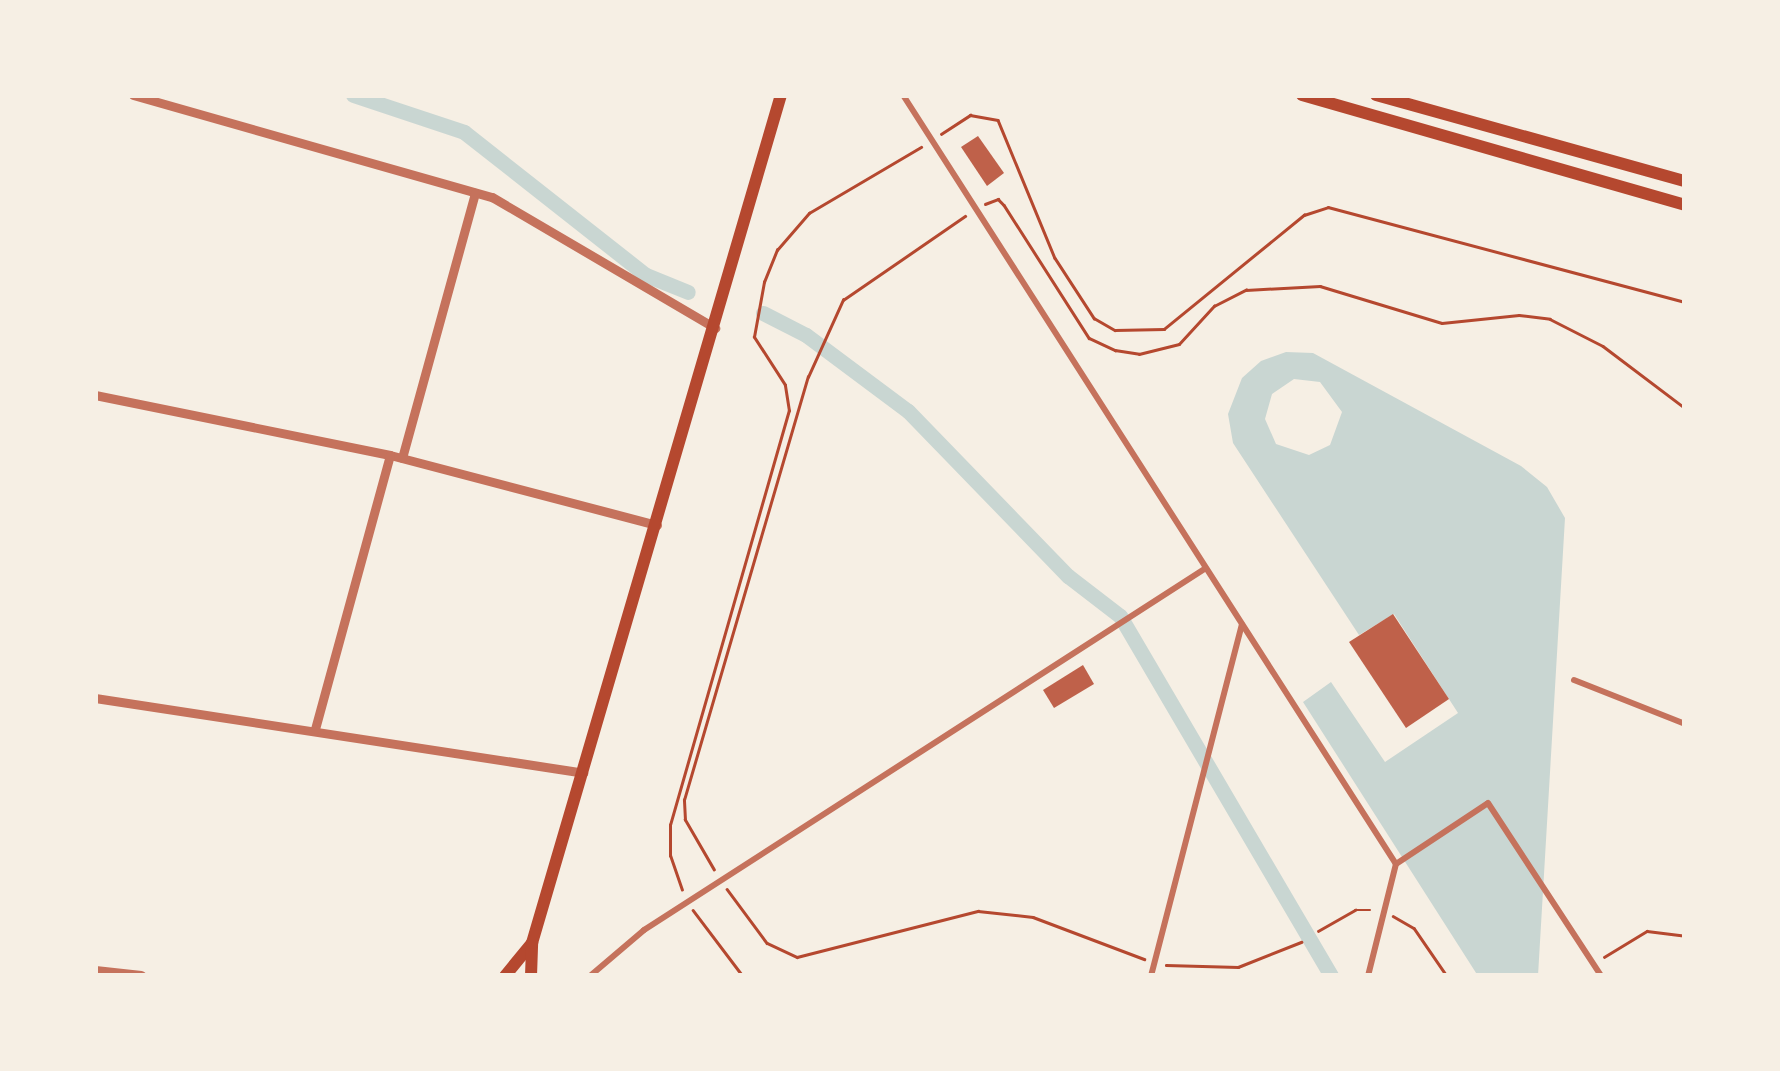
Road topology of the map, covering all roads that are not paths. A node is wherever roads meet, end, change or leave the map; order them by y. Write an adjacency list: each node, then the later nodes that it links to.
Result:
1 (133, 95): 7 (street)
2 (778, 95): 9 (main road)
3 (902, 95): 14 (street)
4 (1302, 95): 8 (main road)
5 (1376, 95): 6 (main road)
6 (1685, 181)
7 (475, 193): 9 (street); 12 (street)
8 (1685, 205)
9 (716, 328): 13 (main road)
10 (95, 395): 11 (street)
11 (390, 455): 12 (street); 19 (street)
12 (402, 458): 13 (street)
13 (658, 525): 20 (main road)
14 (1206, 568): 15 (street); 28 (street)
15 (1242, 625): 21 (street); 29 (street)
16 (1574, 680): 18 (street)
17 (95, 698): 19 (street)
18 (1685, 724)
19 (315, 730): 20 (street)
20 (586, 773): 22 (main road)
21 (1396, 864): 24 (street); 30 (street)
22 (532, 942): 26 (main road); 27 (main road)
23 (95, 970): 25 (street)
24 (1599, 972)
25 (141, 976)
26 (505, 976)
27 (531, 976)
28 (590, 976)
29 (1152, 976)
30 (1368, 976)

